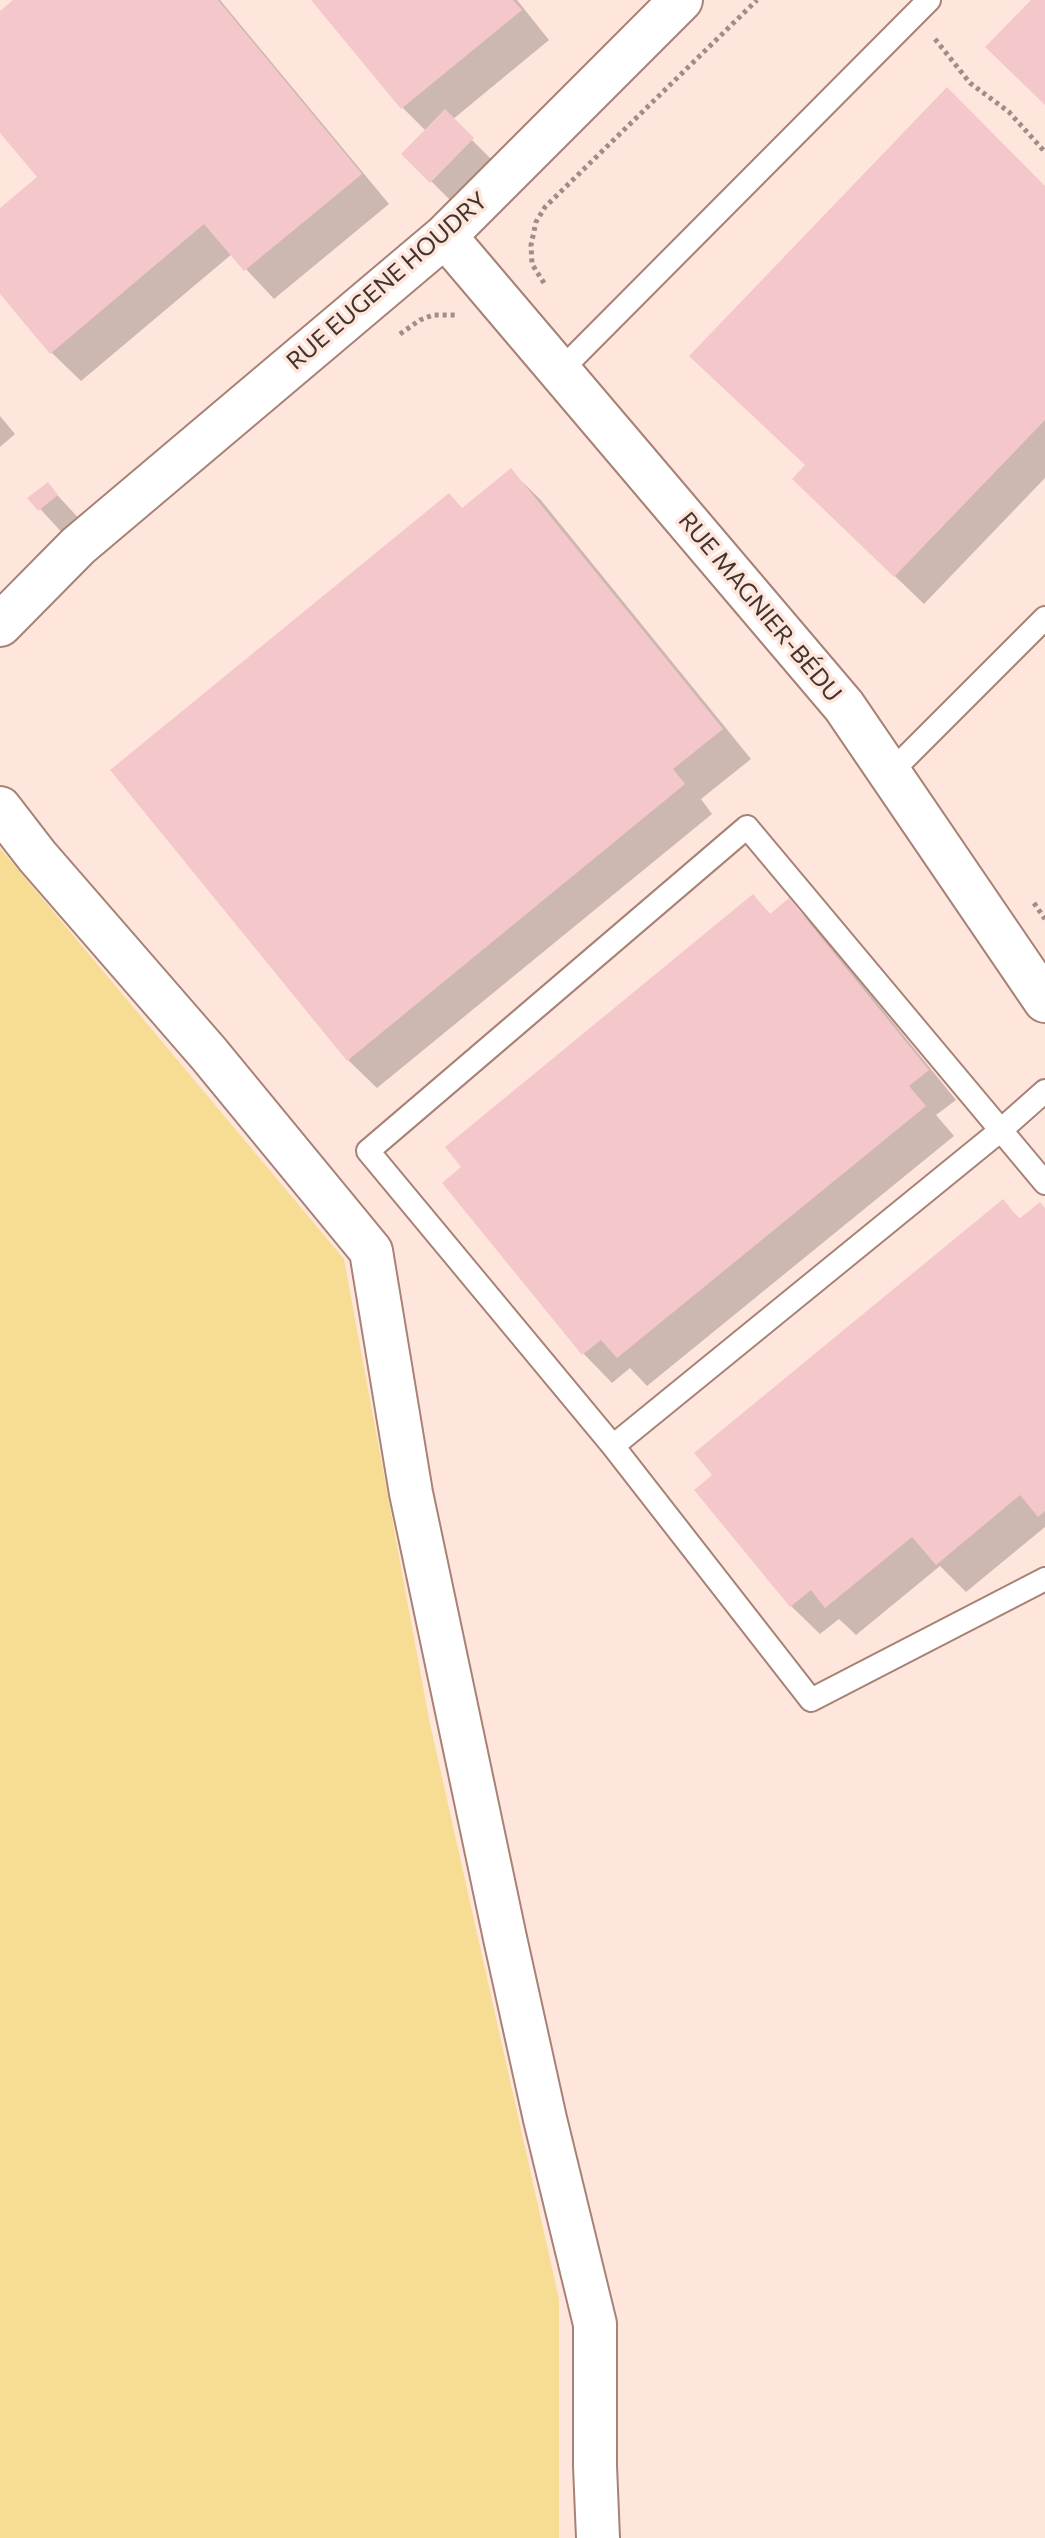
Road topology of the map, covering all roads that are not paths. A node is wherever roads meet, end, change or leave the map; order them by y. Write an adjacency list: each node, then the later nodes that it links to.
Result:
1 (681, 0): 3 (street, RUE EUGENE HOUDRY)
2 (922, 7): 4 (lane)
3 (445, 236): 4 (street, RUE MAGNIER-BÉDU); 6 (street, RUE EUGENE HOUDRY)
4 (561, 370): 7 (street, RUE MAGNIER-BÉDU)
5 (1045, 618): 7 (lane)
6 (0, 625)
7 (890, 773): 9 (street, RUE MAGNIER-BÉDU)
8 (0, 808): 15 (street)
9 (1045, 1001)
10 (1045, 1091): 11 (lane)
11 (1001, 1130): 12 (lane); 13 (lane); 13 (lane)
12 (1045, 1183)
13 (613, 1446): 14 (lane)
14 (1045, 1579)
15 (598, 2538)

